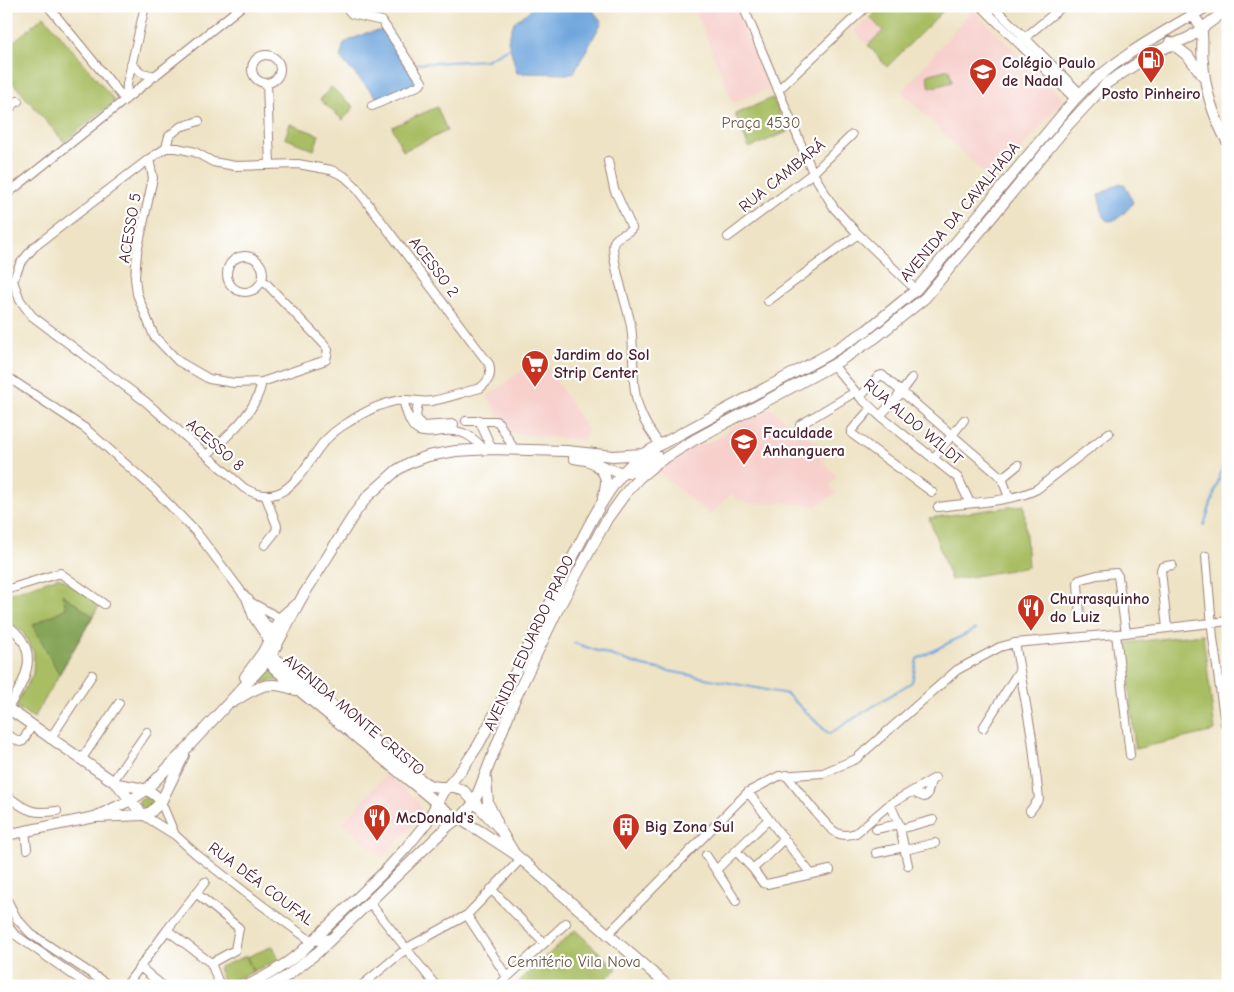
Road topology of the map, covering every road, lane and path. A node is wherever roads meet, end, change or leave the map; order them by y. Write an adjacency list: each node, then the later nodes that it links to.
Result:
1 (48, 6): 24 (street)
2 (145, 6): 18 (street)
3 (242, 6): 19 (street)
4 (345, 6): 26 (street)
5 (743, 6): 22 (street)
6 (867, 6): 22 (street)
7 (981, 6): 16 (street)
8 (993, 6): 15 (street)
9 (1063, 6): 15 (street)
10 (1208, 6): 12 (main road, AVENIDA DA CAVALHADA)
11 (1228, 9): 13 (main road, AVENIDA DA CAVALHADA)
12 (1192, 16): 13 (main road); 14 (main road, AVENIDA DA CAVALHADA)
13 (1202, 29): 17 (main road, AVENIDA DA CAVALHADA); 20 (main road)
14 (1168, 30): 17 (main road); 23 (main road, AVENIDA DA CAVALHADA)
15 (1024, 37): 16 (street); 23 (street)
16 (1018, 44): 23 (street)
17 (1173, 45): 20 (main road); 43 (main road, AVENIDA DA CAVALHADA)
18 (132, 64): 19 (street); 24 (street)
19 (155, 76): 24 (street)
20 (1205, 79): 30 (main road)
21 (267, 83): 34 (street)
22 (778, 90): 35 (street)
23 (1078, 96): 41 (main road, AVENIDA DA CAVALHADA)
24 (125, 99): 36 (street)
25 (18, 101): 27 (street)
26 (372, 106)
27 (6, 111)
28 (199, 120): 31 (street)
29 (852, 135): 35 (street, RUA CAMBARÁ)
30 (1228, 143)
31 (166, 148): 32 (street); 34 (street, ACESSO 2)
32 (149, 158): 40 (street, ACESSO 5); 47 (street, ACESSO 5)
33 (608, 161): 65 (street)
34 (270, 165): 51 (street, ACESSO 2)
35 (813, 172): 37 (street); 38 (street, RUA CAMBARÁ)
36 (6, 195)
37 (858, 234): 41 (street); 42 (street)
38 (728, 237)
39 (262, 279): 39 (street); 47 (street, ACESSO 5)
40 (10, 281): 70 (street, ACESSO 8)
41 (916, 290): 45 (main road, AVENIDA DA CAVALHADA)
42 (768, 301)
43 (833, 365): 49 (street, RUA ALDO WILDT); 52 (main road, AVENIDA DA CAVALHADA)
44 (6, 376): 86 (street)
45 (788, 377): 52 (main road); 53 (main road, AVENIDA DA CAVALHADA)
46 (912, 378): 48 (street)
47 (262, 382): 70 (street)
48 (901, 392): 49 (street); 55 (street); 63 (street)
49 (858, 395): 54 (street, RUA ALDO WILDT); 60 (street)
50 (403, 400): 51 (street); 66 (street); 77 (street)
51 (418, 402): 59 (street)
52 (759, 405): 61 (main road, AVENIDA DA CAVALHADA)
53 (735, 406): 61 (main road); 65 (main road, AVENIDA DA CAVALHADA)
54 (871, 408): 55 (street, RUA ALDO WILDT); 76 (street)
55 (880, 416): 71 (street, RUA ALDO WILDT)
56 (479, 420): 58 (street); 66 (street); 67 (street)
57 (964, 420): 63 (street)
58 (466, 421)
59 (454, 424)
60 (800, 425)
61 (708, 433): 64 (main road, AVENIDA DA CAVALHADA)
62 (1109, 433): 78 (street)
63 (951, 436): 71 (street); 75 (street)
64 (694, 440): 74 (main road); 115 (main road, AVENIDA EDUARDO PRADO)
65 (660, 445): 69 (main road, AVENIDA DA CAVALHADA)
66 (488, 449): 67 (main road, AVENIDA DA CAVALHADA); 93 (main road, AVENIDA DA CAVALHADA)
67 (514, 449): 68 (main road, AVENIDA DA CAVALHADA)
68 (549, 452): 69 (main road, AVENIDA DA CAVALHADA); 72 (main road, AVENIDA DA CAVALHADA)
69 (643, 454): 74 (main road, AVENIDA EDUARDO PRADO)
70 (207, 455): 77 (street, ACESSO 8)
71 (934, 459): 79 (street, RUA ALDO WILDT)
72 (593, 462): 74 (main road, AVENIDA DA CAVALHADA); 80 (main road)
73 (1018, 465): 75 (street)
74 (623, 473): 80 (main road, AVENIDA EDUARDO PRADO)
75 (1002, 478): 78 (street)
76 (932, 492)
77 (266, 497): 82 (street)
78 (1009, 498): 79 (street)
79 (970, 503): 81 (street)
80 (600, 507): 118 (main road, AVENIDA EDUARDO PRADO)
81 (938, 507)
82 (265, 544)
83 (1206, 556): 90 (street)
84 (1172, 565): 92 (street)
85 (6, 590): 87 (street)
86 (248, 600): 93 (street); 93 (main road)
87 (104, 604)
88 (1080, 618): 94 (street)
89 (1228, 621): 90 (street)
90 (1212, 623): 92 (street); 105 (street)
91 (6, 624): 104 (street)
92 (1168, 628): 94 (street)
93 (277, 632): 97 (main road); 97 (main road, AVENIDA DA CAVALHADA); 100 (main road, AVENIDA DA CAVALHADA)
94 (1126, 633): 95 (street)
95 (1116, 634): 96 (street); 112 (street)
96 (1015, 644): 98 (street); 114 (street)
97 (270, 658): 100 (main road); 101 (main road, AVENIDA MONTE CRISTO); 103 (main road, AVENIDA DA CAVALHADA); 118 (main road, AVENIDA MONTE CRISTO)
98 (1019, 671): 107 (street); 129 (street)
99 (92, 675): 110 (street)
100 (242, 682): 103 (main road, AVENIDA DA CAVALHADA)
101 (301, 692): 103 (main road); 125 (main road, AVENIDA MONTE CRISTO)
102 (119, 703): 113 (street)
103 (223, 707): 111 (main road, AVENIDA DA CAVALHADA)
104 (7, 708): 106 (main road, RUA DÉA COUFAL)
105 (1225, 724)
106 (32, 725): 109 (street); 110 (main road, RUA DÉA COUFAL)
107 (983, 728)
108 (147, 732): 117 (street)
109 (6, 734)
110 (50, 739): 113 (main road, RUA DÉA COUFAL)
111 (187, 748): 119 (main road, AVENIDA DA CAVALHADA); 123 (main road, AVENIDA DA CAVALHADA)
112 (1130, 755)
113 (81, 760): 117 (main road, RUA DÉA COUFAL)
114 (786, 775): 120 (street); 126 (street)
115 (486, 776): 124 (main road, AVENIDA EDUARDO PRADO); 138 (main road)
116 (933, 780): 126 (street)
117 (117, 785): 119 (main road, RUA DÉA COUFAL); 122 (main road, RUA DÉA COUFAL); 127 (main road)
118 (449, 786): 124 (main road, AVENIDA MONTE CRISTO); 125 (main road, AVENIDA EDUARDO PRADO)
119 (146, 790): 122 (main road, AVENIDA DA CAVALHADA); 123 (main road, RUA DÉA COUFAL)
120 (748, 792): 134 (street); 166 (street)
121 (10, 798): 130 (street)
122 (131, 800): 127 (main road, AVENIDA DA CAVALHADA); 131 (main road, RUA DÉA COUFAL)
123 (161, 802): 131 (main road, AVENIDA DA CAVALHADA); 142 (street, RUA DÉA COUFAL)
124 (474, 803): 133 (main road, AVENIDA EDUARDO PRADO); 138 (main road, AVENIDA MONTE CRISTO)
125 (438, 804): 133 (main road, AVENIDA MONTE CRISTO); 168 (main road, AVENIDA EDUARDO PRADO)
126 (890, 804): 136 (street)
127 (114, 809): 132 (main road, AVENIDA DA CAVALHADA)
128 (57, 811): 130 (street)
129 (1030, 811)
130 (39, 812): 137 (street)
131 (143, 815): 132 (main road, AVENIDA DA CAVALHADA); 142 (street, RUA DÉA COUFAL)
132 (95, 817): 137 (main road, AVENIDA DA CAVALHADA)
133 (459, 818): 150 (main road, AVENIDA MONTE CRISTO); 161 (main road, AVENIDA EDUARDO PRADO)
134 (769, 819): 143 (street); 147 (street)
135 (933, 820): 136 (street)
136 (899, 826): 139 (street); 146 (street)
137 (41, 828): 140 (main road, AVENIDA DA CAVALHADA)
138 (499, 828): 150 (main road, AVENIDA MONTE CRISTO)
139 (876, 829)
140 (25, 831): 141 (main road, AVENIDA DA CAVALHADA); 145 (street)
141 (6, 835)
142 (175, 835): 168 (street, RUA DÉA COUFAL)
143 (784, 839): 152 (street); 155 (street)
144 (935, 843): 146 (street)
145 (27, 849)
146 (905, 849): 148 (street); 151 (street)
147 (736, 851): 152 (street); 153 (street)
148 (876, 854)
149 (706, 855): 153 (street)
150 (518, 857): 157 (street); 166 (main road, AVENIDA MONTE CRISTO)
151 (908, 865)
152 (753, 869): 155 (street)
153 (716, 870): 160 (street)
154 (830, 870): 155 (street)
155 (811, 874)
156 (205, 882): 158 (street)
157 (491, 889): 162 (street); 169 (street)
158 (196, 893): 165 (street); 171 (street)
159 (6, 898): 174 (street)
160 (736, 901)
161 (370, 903): 167 (main road, AVENIDA EDUARDO PRADO); 170 (street)
162 (467, 915): 170 (street); 173 (street)
163 (6, 923): 176 (street)
164 (566, 923): 169 (street)
165 (167, 930): 171 (street); 172 (street)
166 (607, 935): 186 (main road, AVENIDA MONTE CRISTO)
167 (336, 937): 168 (street, RUA DÉA COUFAL); 182 (main road, AVENIDA EDUARDO PRADO)
168 (314, 940): 181 (main road, AVENIDA EDUARDO PRADO)
169 (544, 943): 173 (street)
170 (407, 948): 183 (street); 184 (street)
171 (211, 963): 175 (street)
172 (140, 967): 178 (street); 179 (street)
173 (507, 977): 185 (street)
174 (97, 982): 177 (street)
175 (219, 985): 180 (street)
176 (89, 986)
177 (110, 986)
178 (126, 986)
179 (163, 986)
180 (209, 986)
181 (246, 986)
182 (269, 986)
183 (361, 986)
184 (436, 986)
185 (498, 986)
186 (668, 986)

